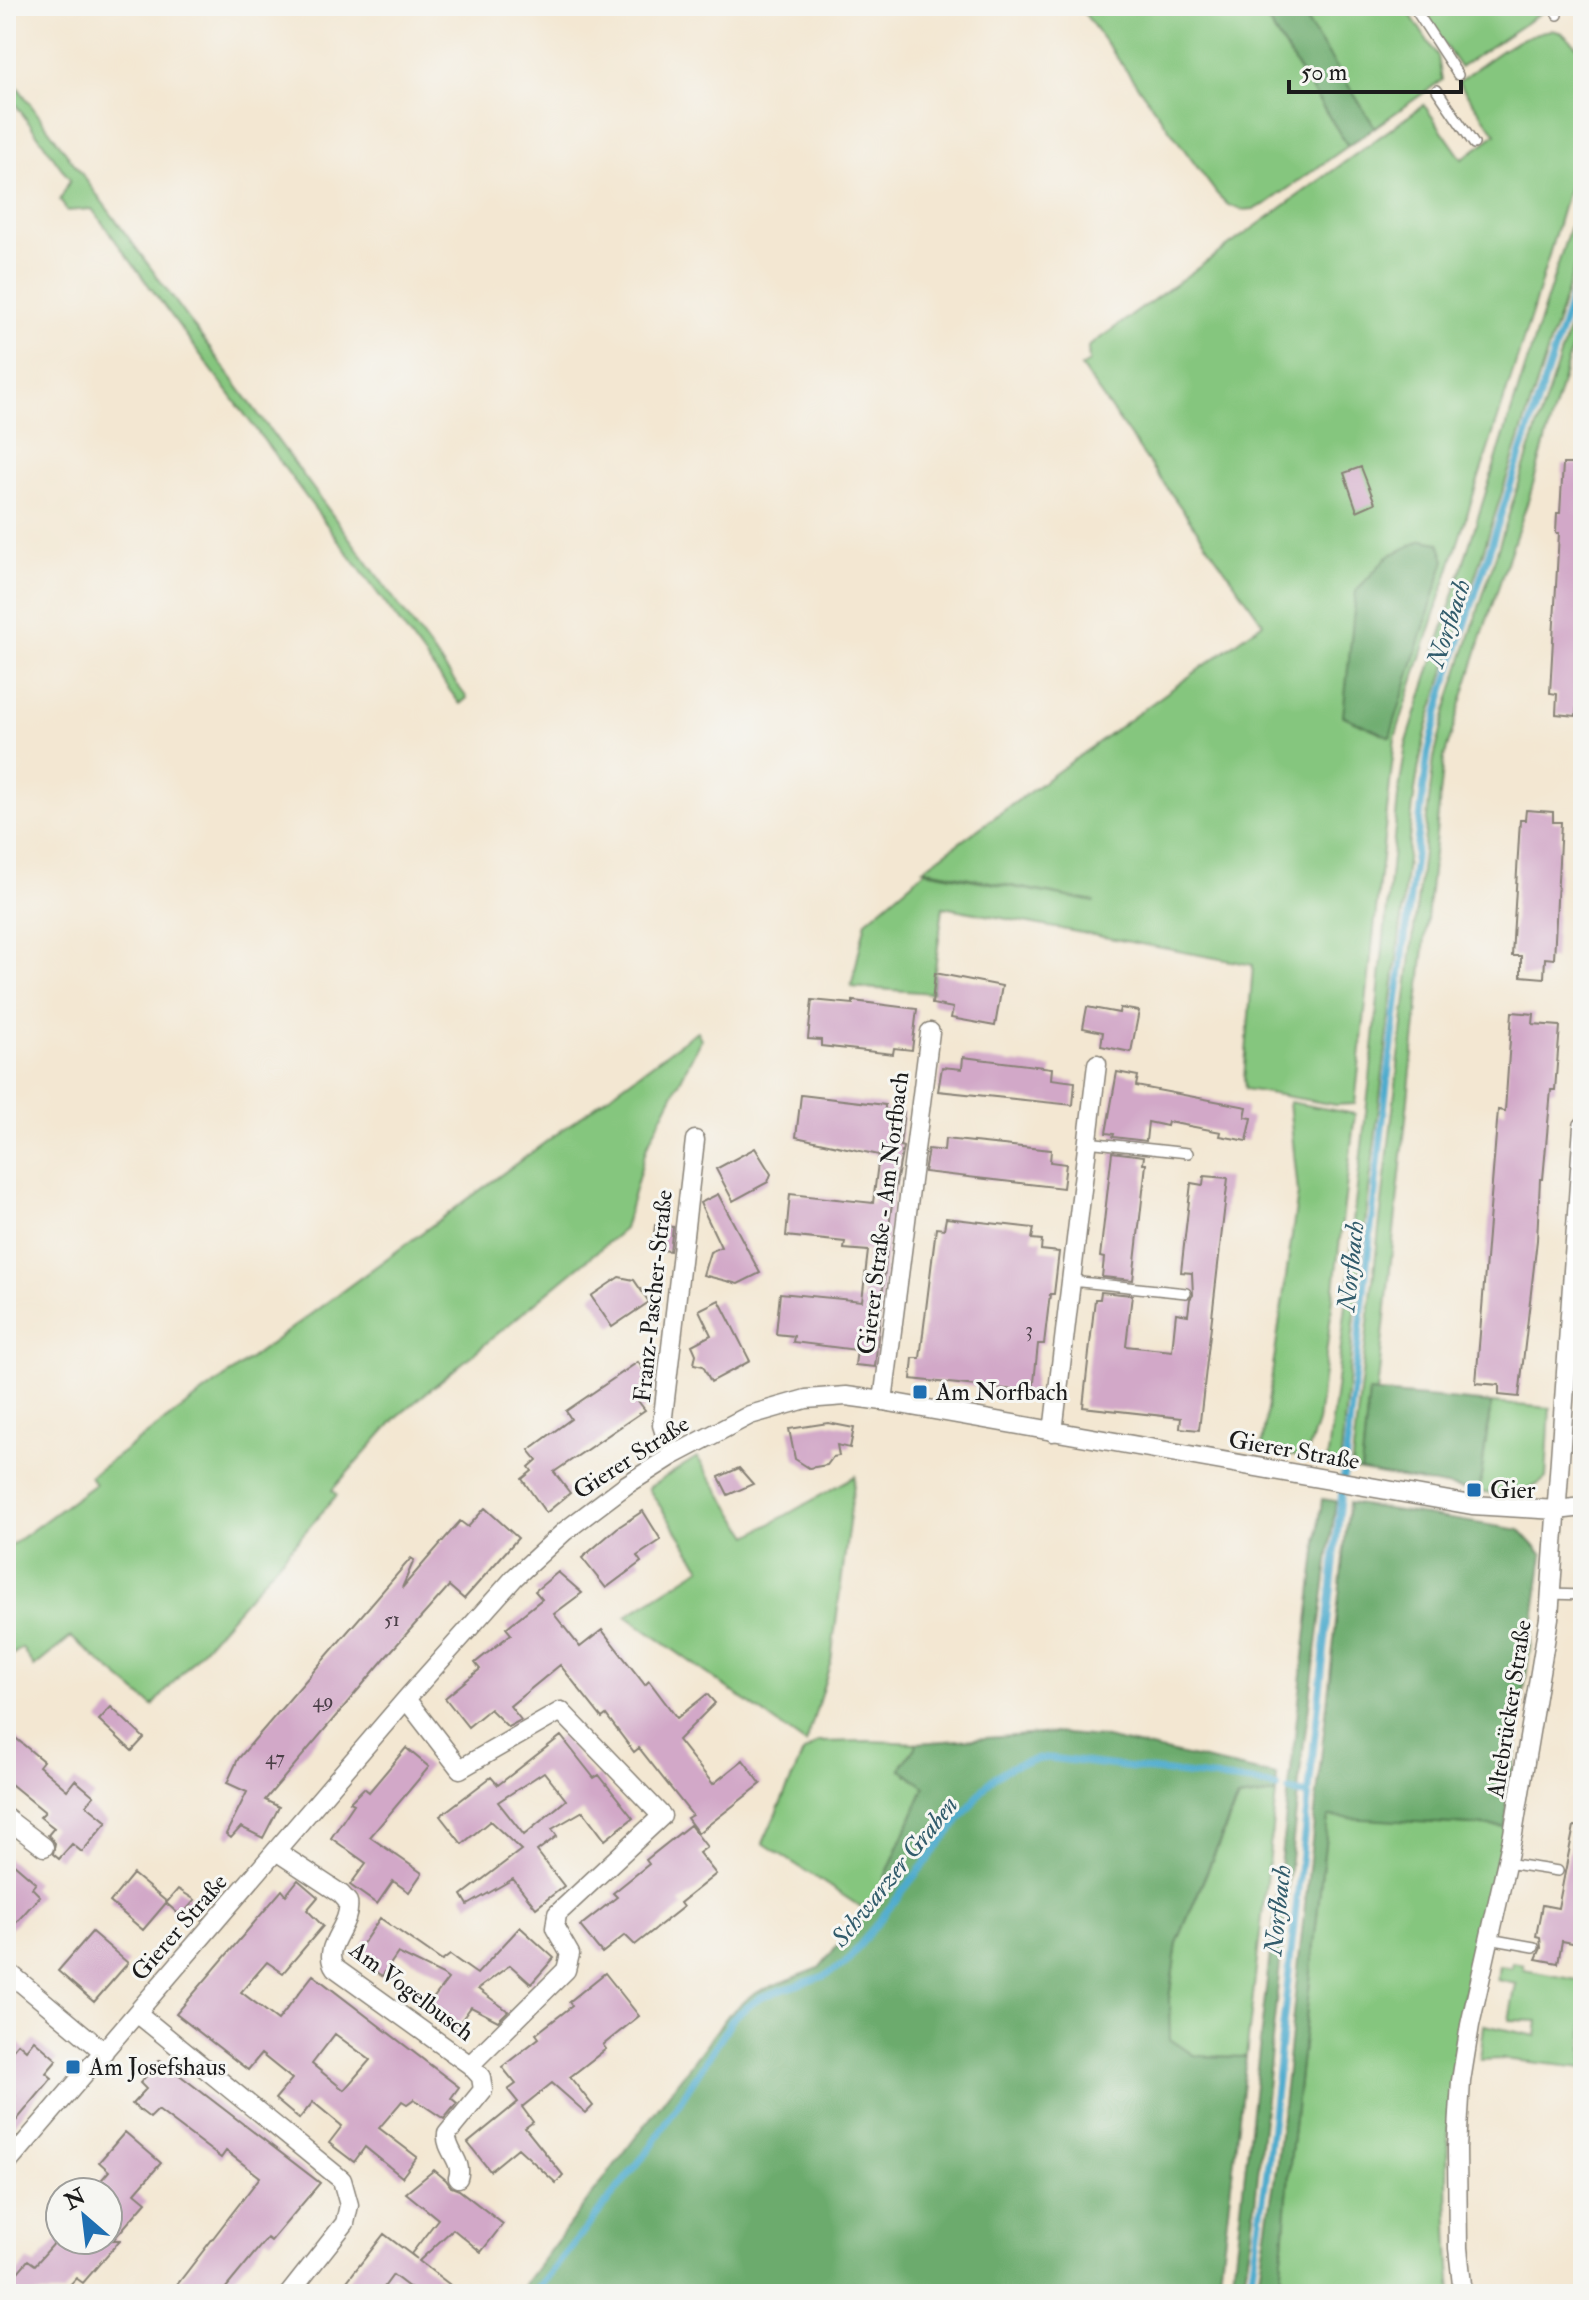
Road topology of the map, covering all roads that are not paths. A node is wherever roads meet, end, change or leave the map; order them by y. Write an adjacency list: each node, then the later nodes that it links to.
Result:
1 (1413, 6): 4 (lane)
2 (1551, 6): 3 (lane)
3 (1558, 15)
4 (1458, 75)
5 (1437, 90): 6 (lane)
6 (1474, 144)
7 (930, 1032): 16 (street, Gierer Straße - Am Norfbach)
8 (1097, 1064): 11 (street)
9 (1583, 1126): 13 (street, Altebrücker Straße)
10 (695, 1140): 18 (street, Franz-Pascher-Straße)
11 (1087, 1142): 12 (lane); 14 (street)
12 (1188, 1153)
13 (1582, 1166): 20 (street, Altebrücker Straße)
14 (1071, 1281): 15 (lane); 17 (street)
15 (1186, 1293)
16 (883, 1401): 17 (street, Gierer Straße); 18 (street, Gierer Straße)
17 (1053, 1432): 20 (street, Gierer Straße)
18 (672, 1456): 23 (street, Gierer Straße)
19 (1583, 1507): 20 (street, Gierer Straße)
20 (1557, 1510): 21 (street, Altebrücker Straße)
21 (1550, 1594): 22 (lane); 27 (street, Altebrücker Straße)
22 (1583, 1595)
23 (406, 1699): 26 (street, Gierer Straße); 34 (street, Am Vogelbusch)
24 (6, 1818): 25 (street)
25 (44, 1847)
26 (276, 1851): 32 (street, Gierer Straße); 34 (street, Am Vogelbusch)
27 (1506, 1863): 28 (lane); 29 (street, Altebrücker Straße)
28 (1558, 1871)
29 (1489, 1939): 30 (lane); 38 (street, Altebrücker Straße)
30 (1534, 1947)
31 (6, 1970): 33 (street)
32 (137, 2013): 33 (street, Gierer Straße); 37 (street)
33 (104, 2052): 35 (street, Gierer Straße)
34 (470, 2065): 36 (street, Am Vogelbusch)
35 (6, 2165)
36 (458, 2178)
37 (289, 2294)
38 (1463, 2294)

